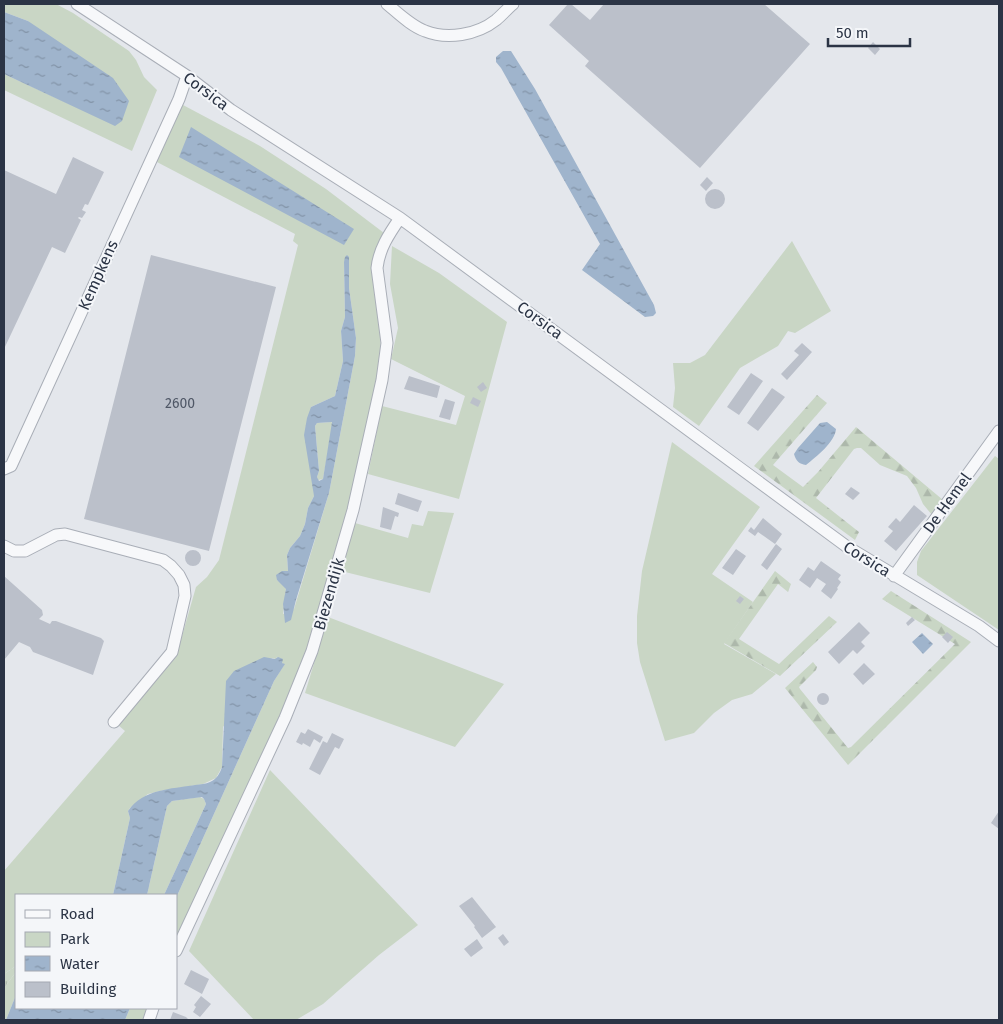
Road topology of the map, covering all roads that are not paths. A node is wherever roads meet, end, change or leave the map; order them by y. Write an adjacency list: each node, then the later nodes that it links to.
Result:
1 (77, 4): 4 (street, Corsica)
2 (387, 4): 3 (street)
3 (513, 4)
4 (187, 76): 5 (street, Corsica); 7 (street, Kempkens)
5 (400, 218): 9 (street, Corsica); 12 (street, Biezendijk)
6 (999, 431): 9 (street, De Hemel)
7 (4, 469)
8 (4, 546): 11 (street)
9 (894, 576): 10 (street, Corsica)
10 (999, 641)
11 (114, 722)
12 (178, 947)

